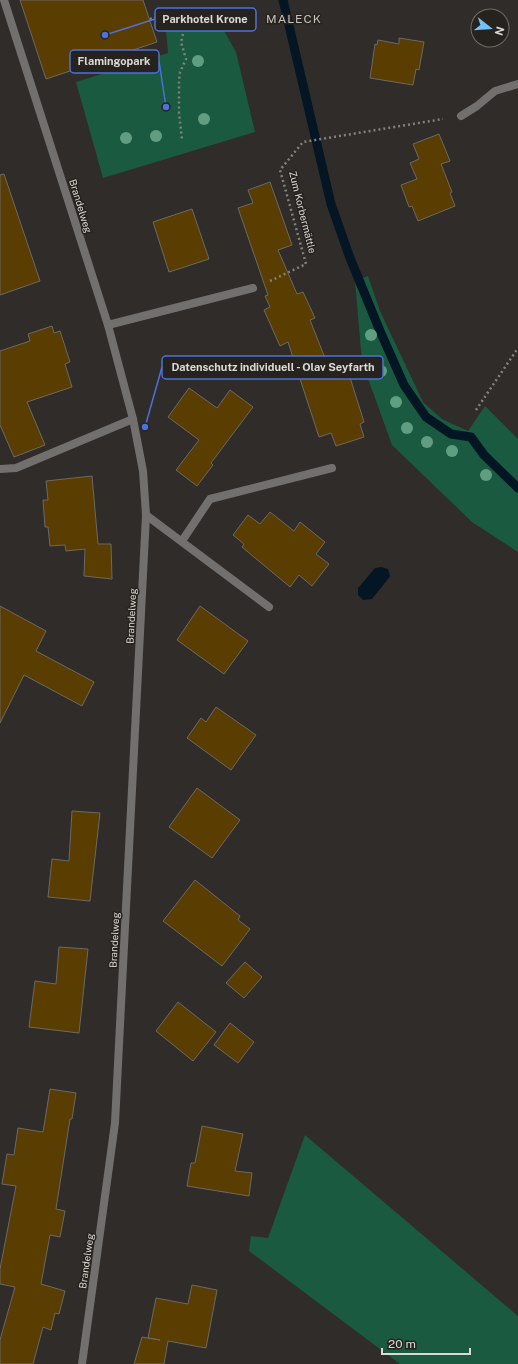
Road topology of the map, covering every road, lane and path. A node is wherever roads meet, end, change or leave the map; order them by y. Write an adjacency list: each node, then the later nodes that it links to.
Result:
1 (4, 0): 7 (street, Brandelweg)
2 (150, 19): 5 (path)
3 (518, 84): 4 (street)
4 (461, 116): 6 (path, Zum Korbermättle)
5 (182, 140)
6 (253, 288): 7 (street)
7 (108, 325): 10 (street, Brandelweg)
8 (518, 348): 9 (path)
9 (476, 410)
10 (133, 419): 12 (street); 13 (street, Brandelweg)
11 (332, 468): 14 (street)
12 (0, 469)
13 (146, 515): 14 (street); 16 (street, Brandelweg)
14 (182, 541): 15 (street)
15 (269, 607)
16 (82, 1364)

